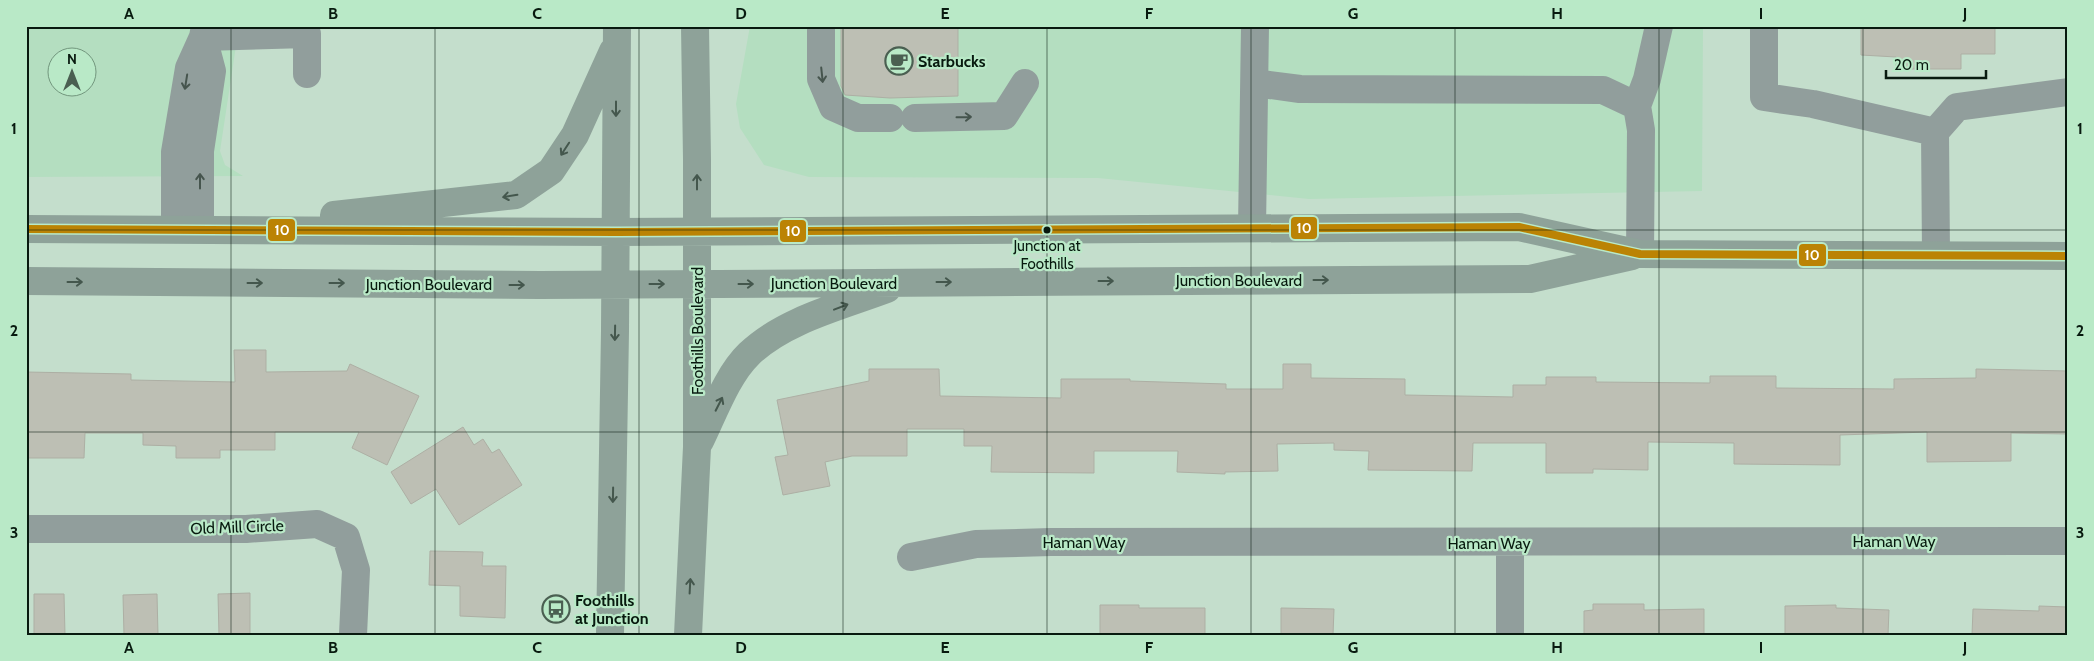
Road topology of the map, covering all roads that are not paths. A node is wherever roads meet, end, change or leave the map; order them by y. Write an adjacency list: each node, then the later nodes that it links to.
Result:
1 (696, 26): 18 (main road, Foothills Boulevard, one-way to 1)
2 (821, 26): 10 (street, one-way to 10)
3 (1255, 26): 11 (street)
4 (1659, 26): 13 (street)
5 (1764, 26): 14 (street)
6 (307, 30): 7 (street); 9 (street)
7 (204, 32): 17 (street)
8 (617, 34): 17 (main road, one-way to 17); 19 (main road, one-way to 19)
9 (308, 74)
10 (1025, 83)
11 (1255, 83): 13 (street); 15 (street)
12 (2068, 92): 14 (street)
13 (1637, 106): 20 (street)
14 (1935, 132): 21 (street)
15 (1252, 228): 18 (main road, Junction Boulevard); 20 (main road, Junction Boulevard)
16 (26, 229): 17 (main road, Junction Boulevard)
17 (187, 230): 19 (main road, Junction Boulevard)
18 (698, 231): 19 (main road, Junction Boulevard); 26 (main road, Foothills Boulevard)
19 (616, 232): 25 (main road)
20 (1640, 254): 21 (main road, Junction Boulevard); 24 (main road, Junction Boulevard, one-way to 20)
21 (1936, 255): 22 (main road, Junction Boulevard)
22 (2068, 256)
23 (26, 282): 25 (main road, Junction Boulevard, one-way to 25)
24 (904, 282): 26 (main road, Junction Boulevard, one-way to 24); 27 (main road, one-way to 24)
25 (616, 284): 26 (main road, Junction Boulevard, one-way to 26); 33 (main road, one-way to 33)
26 (698, 284): 27 (main road, Foothills Boulevard)
27 (697, 447): 34 (main road, Foothills Boulevard, one-way to 27)
28 (26, 529): 32 (street, Old Mill Circle)
29 (2068, 541): 30 (street, Haman Way)
30 (1510, 543): 31 (street, Haman Way); 35 (street)
31 (911, 557)
32 (353, 635)
33 (610, 635)
34 (688, 635)
35 (1510, 635)

